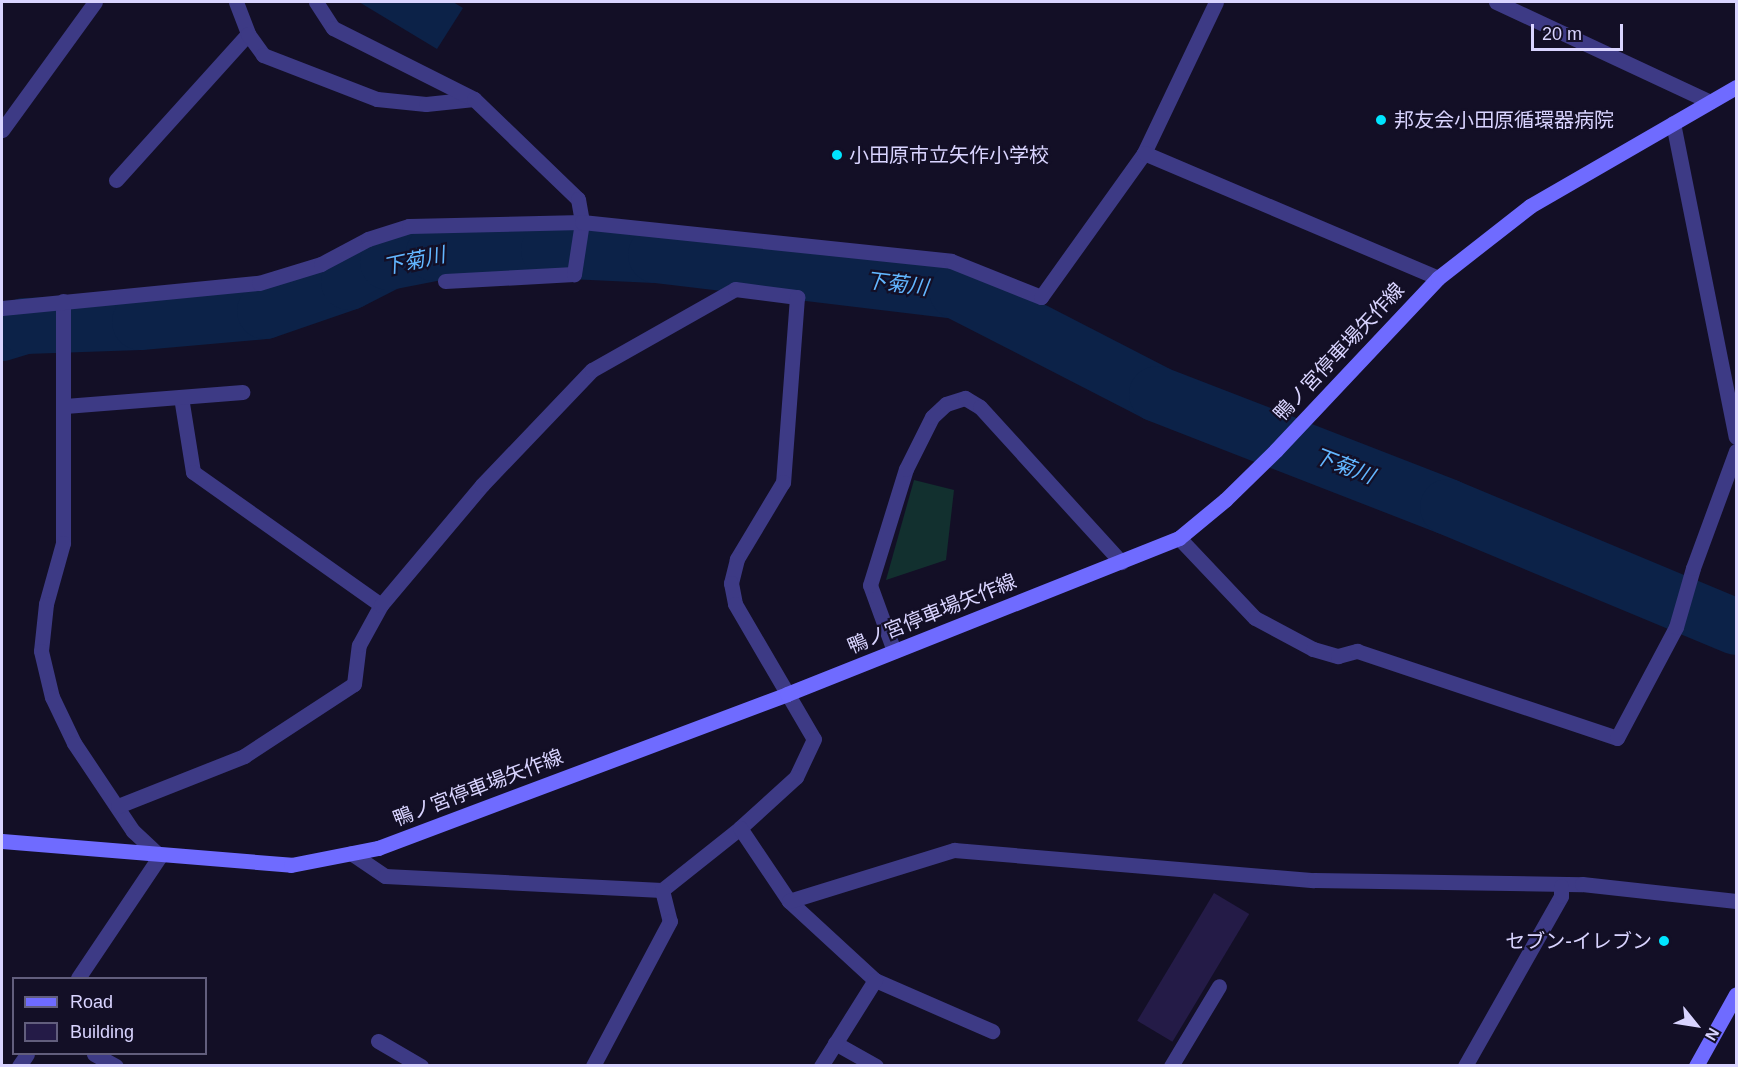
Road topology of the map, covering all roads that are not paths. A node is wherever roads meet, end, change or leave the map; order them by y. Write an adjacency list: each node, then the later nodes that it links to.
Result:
1 (95, 2): 11 (street)
2 (236, 2): 6 (street)
3 (316, 2): 8 (street)
4 (1216, 2): 12 (street)
5 (1496, 2): 9 (street)
6 (248, 34): 8 (street); 13 (street)
7 (1737, 87): 9 (main road, 鴨ノ宮停車場矢作線)
8 (474, 99): 14 (street)
9 (1710, 102): 10 (main road, 鴨ノ宮停車場矢作線)
10 (1673, 123): 15 (main road, 鴨ノ宮停車場矢作線); 22 (street)
11 (2, 130)
12 (1144, 153): 14 (street); 15 (street)
13 (116, 180)
14 (582, 222): 16 (street); 17 (street)
15 (1438, 278): 24 (main road, 鴨ノ宮停車場矢作線)
16 (446, 281)
17 (63, 301): 18 (street); 21 (street)
18 (2, 308)
19 (242, 392): 20 (street)
20 (181, 397): 21 (street); 26 (street)
21 (65, 406): 29 (street)
22 (1737, 437)
23 (1737, 451): 24 (street)
24 (1179, 538): 25 (main road, 鴨ノ宮停車場矢作線)
25 (1121, 562): 27 (main road, 鴨ノ宮停車場矢作線); 27 (street)
26 (381, 605): 28 (street); 29 (street)
27 (894, 651): 28 (main road, 鴨ノ宮停車場矢作線)
28 (788, 694): 30 (street); 32 (main road, 鴨ノ宮停車場矢作線)
29 (118, 806): 33 (street)
30 (740, 828): 35 (street); 36 (street)
31 (2, 841): 33 (main road, 鴨ノ宮停車場矢作線)
32 (351, 853): 33 (main road, 鴨ノ宮停車場矢作線); 35 (street)
33 (160, 856): 38 (street)
34 (1562, 885): 36 (street); 37 (street); 52 (street)
35 (662, 890): 48 (street)
36 (789, 901): 39 (street)
37 (1737, 901)
38 (79, 977)
39 (875, 980): 42 (street); 44 (street)
40 (1219, 986): 51 (street)
41 (1737, 994): 53 (main road)
42 (992, 1031)
43 (378, 1041): 47 (street)
44 (836, 1042): 49 (street); 50 (street)
45 (98, 1055): 46 (street)
46 (116, 1065)
47 (421, 1065)
48 (593, 1065)
49 (821, 1065)
50 (876, 1065)
51 (1171, 1065)
52 (1465, 1065)
53 (1696, 1065)

